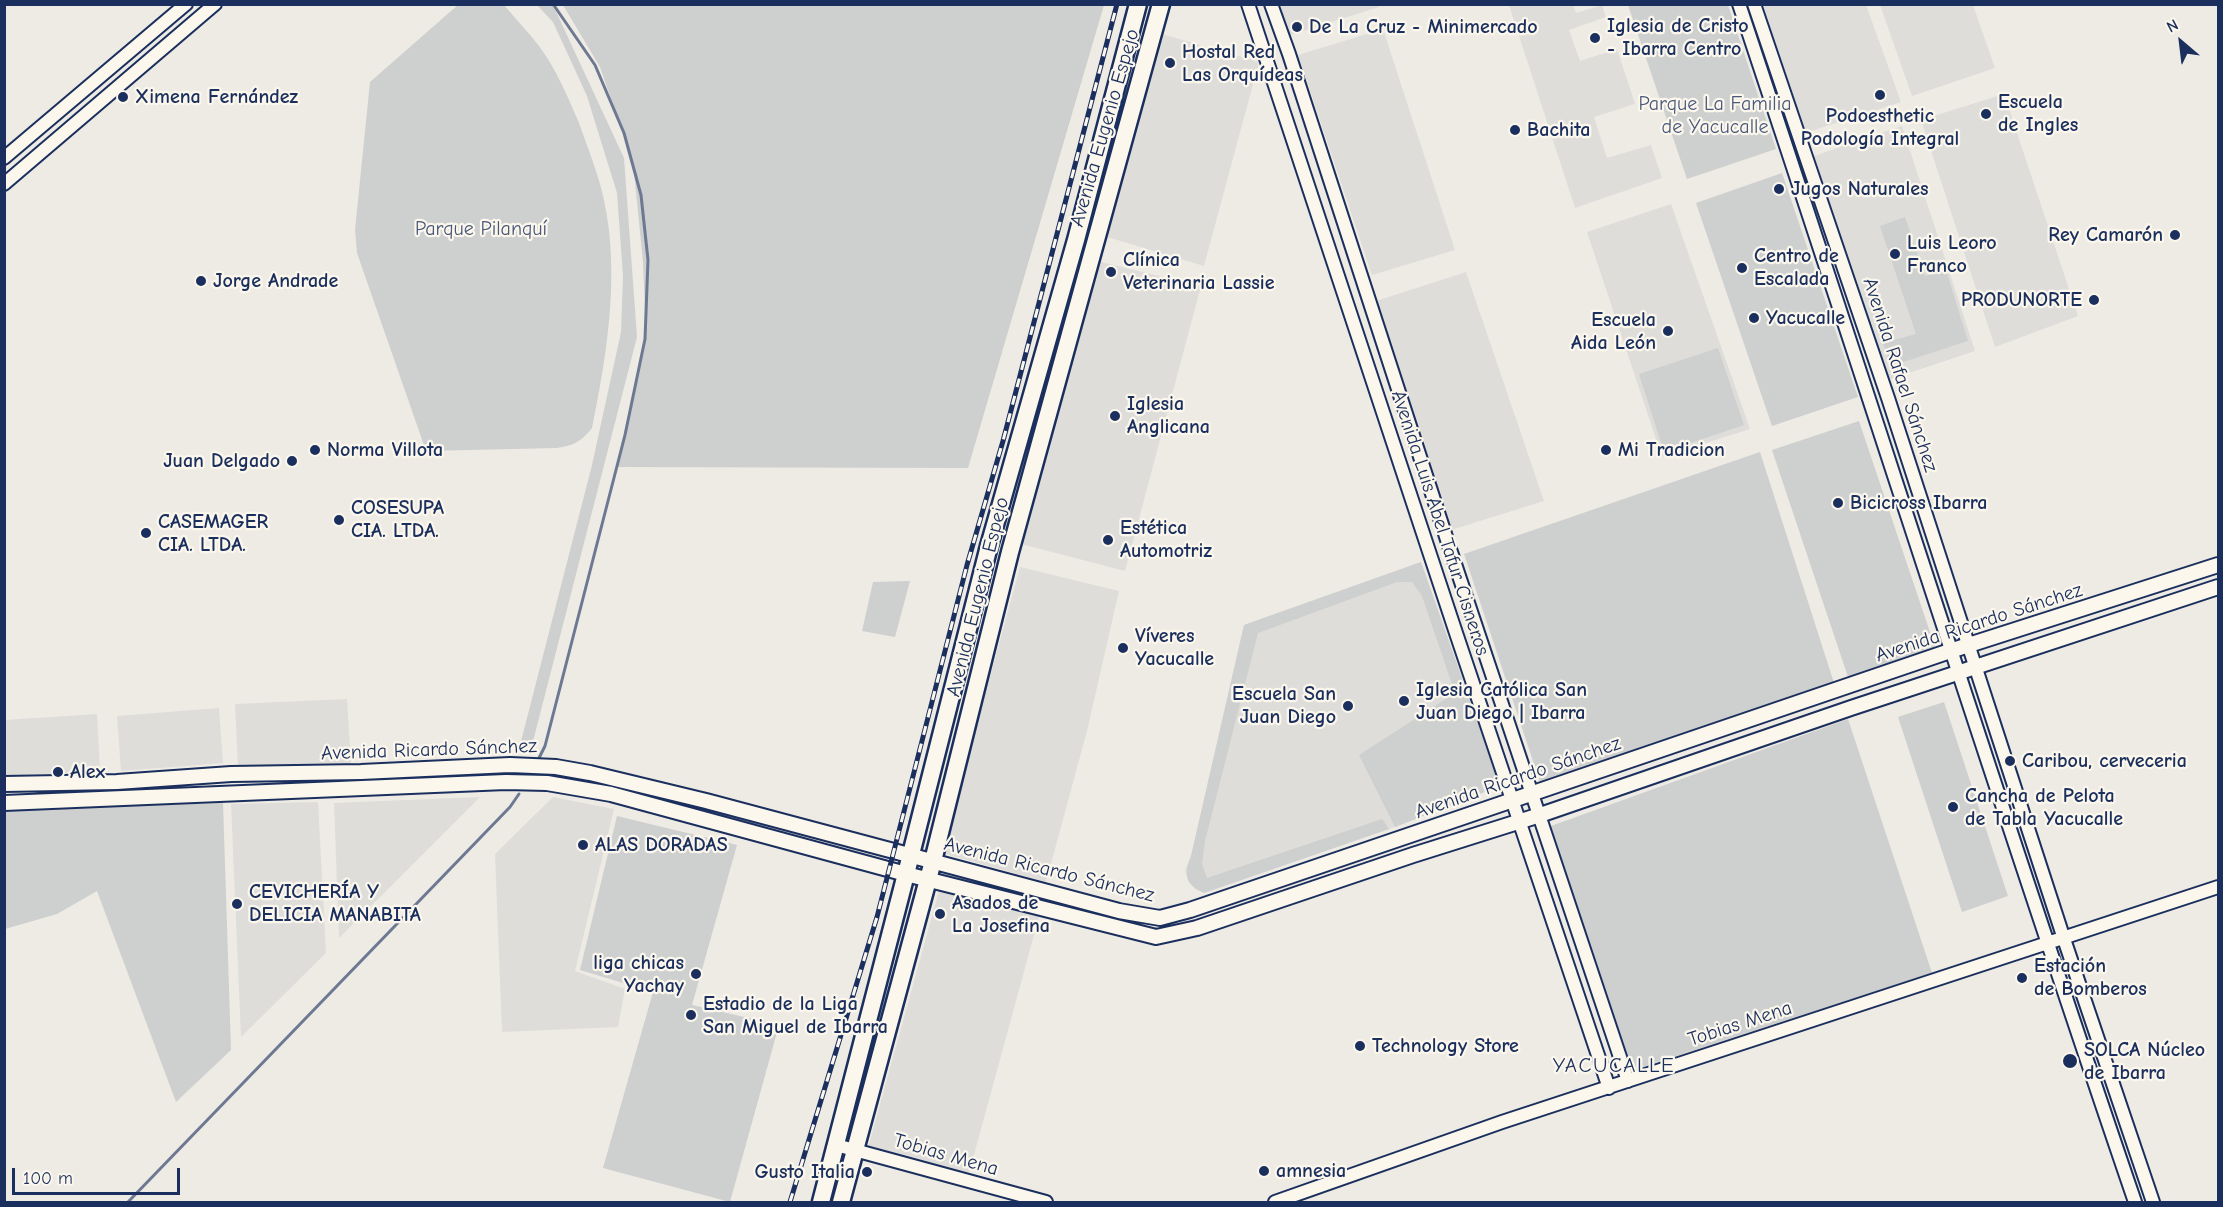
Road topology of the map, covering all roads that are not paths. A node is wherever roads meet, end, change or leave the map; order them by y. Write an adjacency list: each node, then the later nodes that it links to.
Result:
1 (186, 4): 9 (street)
2 (215, 4): 10 (street)
3 (1138, 4): 23 (main road, Avenida Eugenio Espejo)
4 (1161, 4): 24 (main road, Avenida Eugenio Espejo)
5 (1248, 4): 19 (street, Avenida Luis Abel Tafur Cisneros)
6 (1271, 4): 18 (street, Avenida Luis Abel Tafur Cisneros)
7 (1739, 4): 14 (street, Avenida Rafael Sánchez)
8 (1754, 4): 13 (street, Avenida Rafael Sánchez)
9 (4, 158)
10 (4, 184)
11 (2218, 565): 13 (main road, Avenida Ricardo Sánchez)
12 (2218, 587): 15 (main road, Avenida Ricardo Sánchez)
13 (1968, 646): 14 (main road, Avenida Ricardo Sánchez); 15 (street, Avenida Rafael Sánchez)
14 (1950, 651): 16 (street, Avenida Rafael Sánchez); 18 (main road, Avenida Ricardo Sánchez)
15 (1975, 668): 16 (main road, Avenida Ricardo Sánchez); 28 (street, Avenida Rafael Sánchez)
16 (1958, 673): 21 (main road, Avenida Ricardo Sánchez); 29 (street, Avenida Rafael Sánchez)
17 (4, 784): 23 (main road, Avenida Ricardo Sánchez)
18 (1533, 794): 19 (main road, Avenida Ricardo Sánchez); 21 (street, Avenida Luis Abel Tafur Cisneros)
19 (1513, 801): 22 (street, Avenida Luis Abel Tafur Cisneros); 24 (main road, Avenida Ricardo Sánchez)
20 (4, 803): 25 (main road, Avenida Ricardo Sánchez)
21 (1540, 814): 22 (main road, Avenida Ricardo Sánchez); 30 (street, Avenida Luis Abel Tafur Cisneros)
22 (1520, 821): 26 (main road, Avenida Ricardo Sánchez); 31 (street, Avenida Luis Abel Tafur Cisneros)
23 (911, 856): 24 (main road, Avenida Ricardo Sánchez); 25 (main road, Avenida Eugenio Espejo)
24 (933, 861): 26 (main road, Avenida Eugenio Espejo)
25 (906, 874): 26 (main road, Avenida Ricardo Sánchez); 34 (main road, Avenida Eugenio Espejo)
26 (927, 879): 35 (main road, Avenida Eugenio Espejo)
27 (2218, 887): 28 (street, Tobias Mena)
28 (2064, 939): 29 (street, Tobias Mena); 32 (street, Avenida Rafael Sánchez)
29 (2048, 944): 30 (street, Tobias Mena); 33 (street, Avenida Rafael Sánchez)
30 (1629, 1081): 31 (street, Tobias Mena)
31 (1610, 1088): 39 (street, Tobias Mena)
32 (2126, 1118): 33 (street); 41 (street, Avenida Rafael Sánchez)
33 (2108, 1123): 40 (street, Avenida Rafael Sánchez)
34 (836, 1145): 35 (street, Tobias Mena); 36 (main road, Avenida Eugenio Espejo)
35 (856, 1150): 37 (main road, Avenida Eugenio Espejo); 38 (street, Tobias Mena)
36 (820, 1203)
37 (841, 1203)
38 (1046, 1203)
39 (1275, 1203)
40 (2135, 1203)
41 (2153, 1203)

